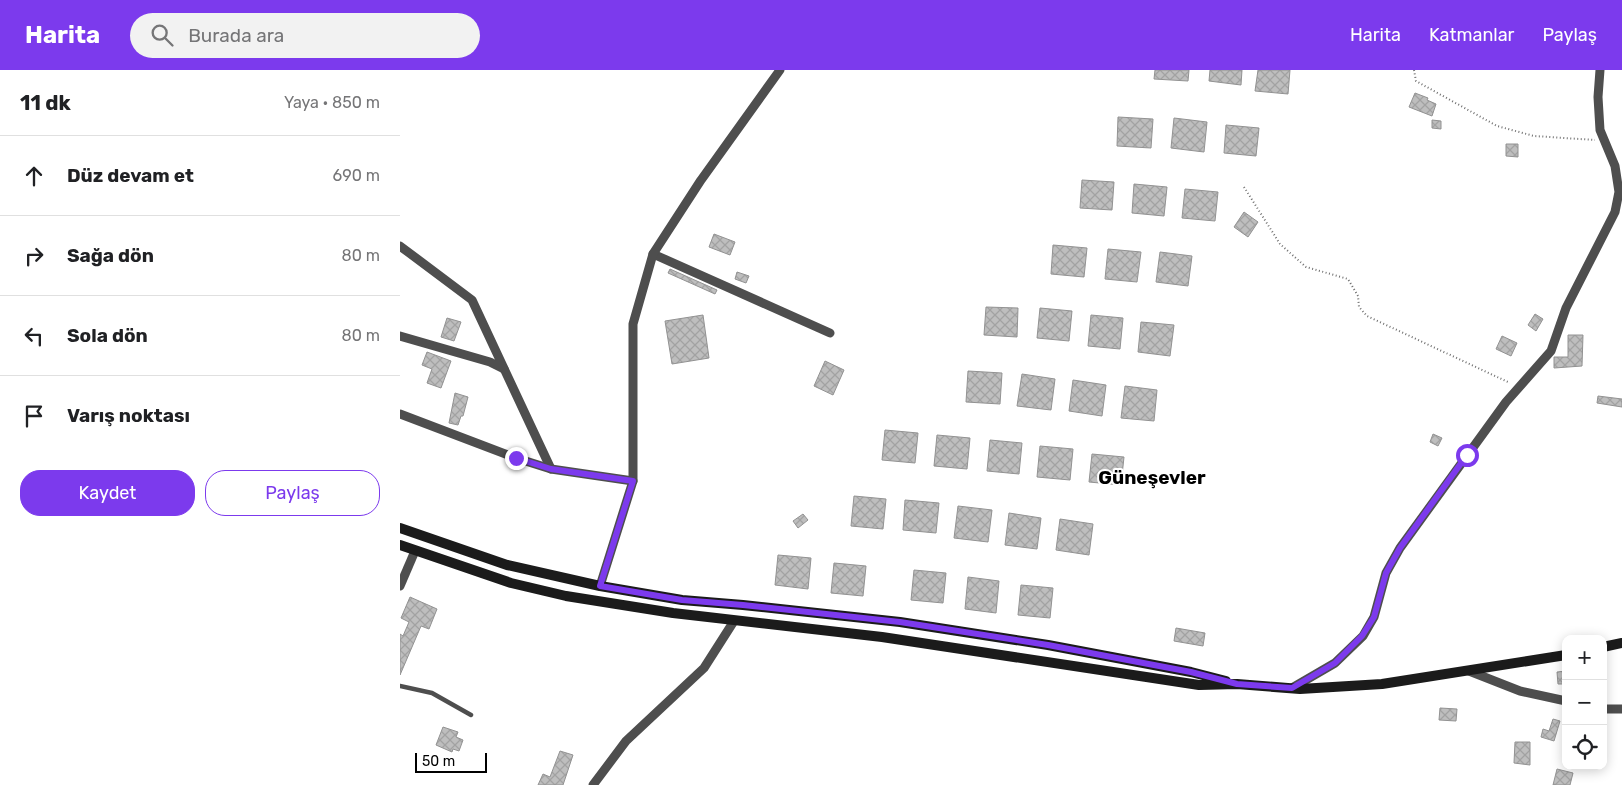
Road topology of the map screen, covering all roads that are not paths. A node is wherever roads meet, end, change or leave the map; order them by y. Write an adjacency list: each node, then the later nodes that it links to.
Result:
1 (780, 70): 4 (street)
2 (1600, 70): 23 (street)
3 (400, 246): 7 (street)
4 (653, 254): 5 (street); 10 (street)
5 (830, 333)
6 (400, 336): 7 (street)
7 (504, 369): 9 (street)
8 (400, 414): 9 (street)
9 (551, 469): 10 (street)
10 (633, 481): 15 (street)
11 (400, 528): 15 (main road)
12 (400, 545): 13 (main road)
13 (415, 551): 14 (street); 16 (main road)
14 (400, 586)
15 (600, 586): 21 (main road)
16 (734, 621): 21 (main road); 28 (street)
17 (1622, 642): 18 (main road)
18 (1607, 646)
19 (1562, 656): 20 (main road)
20 (1468, 671): 23 (main road); 24 (street)
21 (1237, 684): 23 (main road)
22 (400, 686): 27 (lane)
23 (1292, 688)
24 (1562, 700)
25 (1607, 709): 26 (street)
26 (1622, 709)
27 (471, 714)
28 (593, 785)

